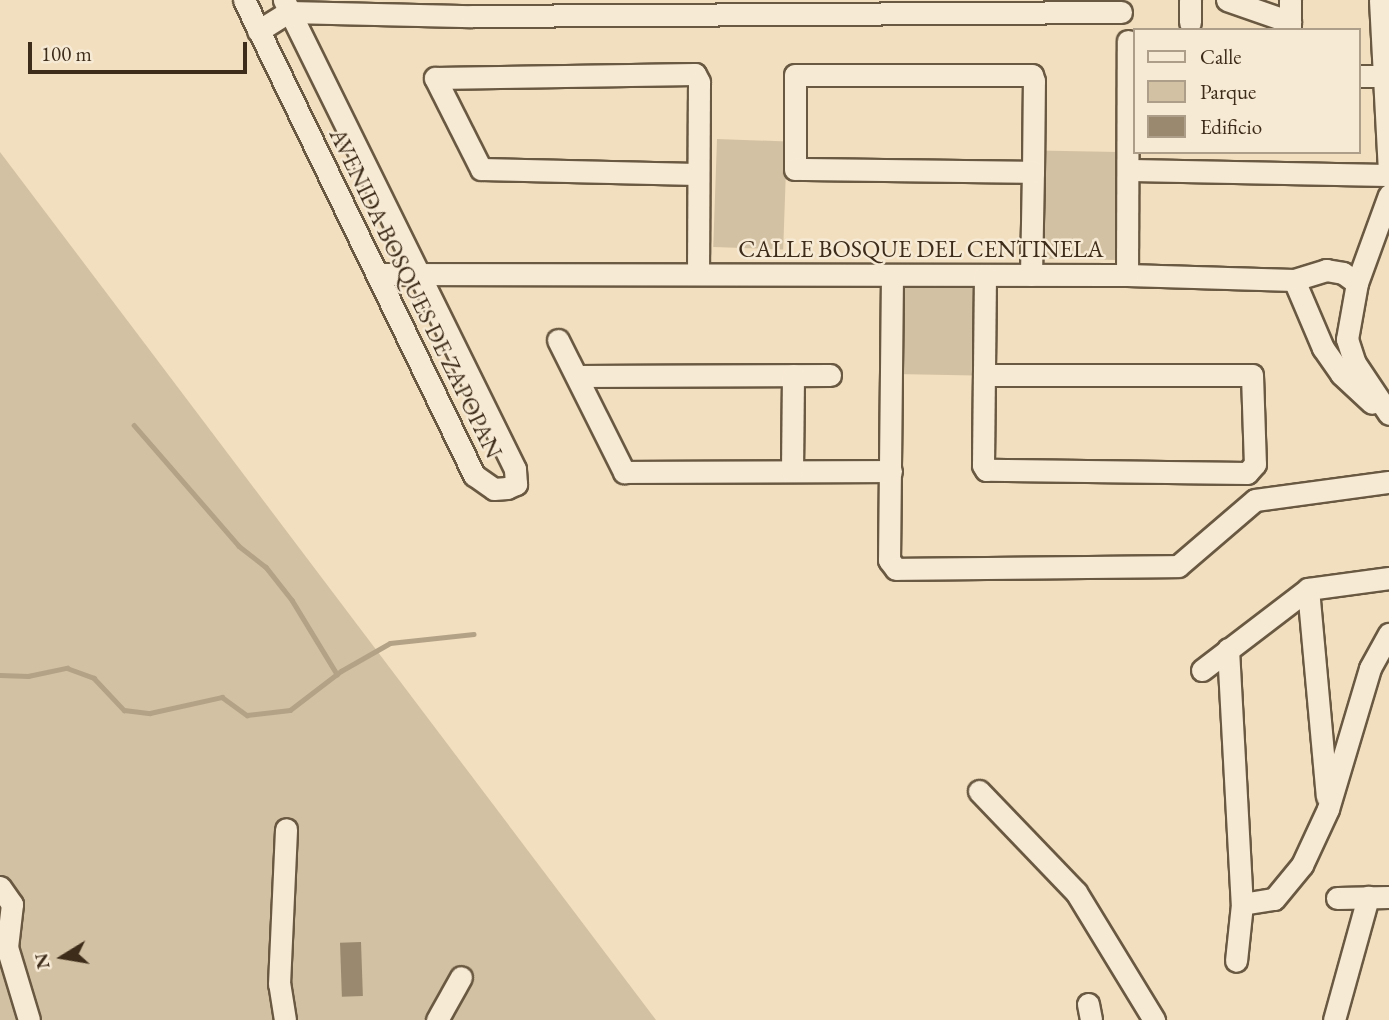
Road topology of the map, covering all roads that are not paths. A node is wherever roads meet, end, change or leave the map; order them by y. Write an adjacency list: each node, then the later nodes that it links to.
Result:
1 (244, 0): 12 (street, AVENIDA BOSQUES DE ZAPOPAN)
2 (1190, 0): 10 (street)
3 (1227, 0): 11 (street)
4 (1290, 0): 11 (street)
5 (1380, 0): 16 (street)
6 (287, 6): 8 (street); 12 (street); 23 (street, AVENIDA BOSQUES DE ZAPOPAN)
7 (857, 7): 8 (street); 9 (street)
8 (471, 8)
9 (1121, 12)
10 (1190, 22)
11 (1290, 26)
12 (258, 32): 22 (street, AVENIDA BOSQUES DE ZAPOPAN)
13 (1128, 41): 14 (street)
14 (1133, 74): 17 (street)
15 (1361, 76): 16 (street)
16 (1384, 76): 19 (street)
17 (1129, 170): 19 (street); 28 (street)
18 (1033, 172): 18 (street); 27 (street)
19 (1389, 173)
20 (697, 174): 20 (street); 24 (street)
21 (1389, 195): 30 (street)
22 (378, 274): 23 (street, CALLE BOSQUE DEL CENTINELA); 23 (street, AVENIDA BOSQUES DE ZAPOPAN)
23 (419, 274): 24 (street, CALLE BOSQUE DEL CENTINELA)
24 (698, 275): 25 (street, CALLE BOSQUE DEL CENTINELA)
25 (892, 275): 26 (street, CALLE BOSQUE DEL CENTINELA); 40 (street)
26 (985, 275): 27 (street, CALLE BOSQUE DEL CENTINELA); 34 (street)
27 (1031, 275): 28 (street, CALLE BOSQUE DEL CENTINELA)
28 (1127, 275): 29 (street, CALLE BOSQUE DEL CENTINELA)
29 (1294, 280): 30 (street, CALLE BOSQUE DEL CENTINELA); 33 (street)
30 (1357, 283): 31 (street)
31 (1347, 339): 33 (street); 38 (street)
32 (558, 340): 37 (street)
33 (1322, 348): 38 (street)
34 (985, 374): 34 (street)
35 (793, 375): 36 (street); 37 (street); 39 (street)
36 (830, 375)
37 (577, 376): 39 (street)
38 (1389, 415)
39 (792, 471): 40 (street)
40 (891, 471): 41 (street)
41 (1389, 482)
42 (1389, 578): 43 (street)
43 (1308, 589): 45 (street); 48 (street)
44 (1389, 634): 48 (street)
45 (1228, 649): 46 (street); 53 (street)
46 (1202, 670)
47 (979, 791): 59 (street)
48 (1328, 809): 53 (street)
49 (286, 829): 57 (street)
50 (0, 887): 56 (street)
51 (1379, 897): 52 (street); 60 (street)
52 (1337, 898)
53 (1242, 904): 54 (street)
54 (1236, 961)
55 (461, 977): 58 (street)
56 (29, 1020)
57 (285, 1020)
58 (436, 1020)
59 (1154, 1020)
60 (1335, 1020)

